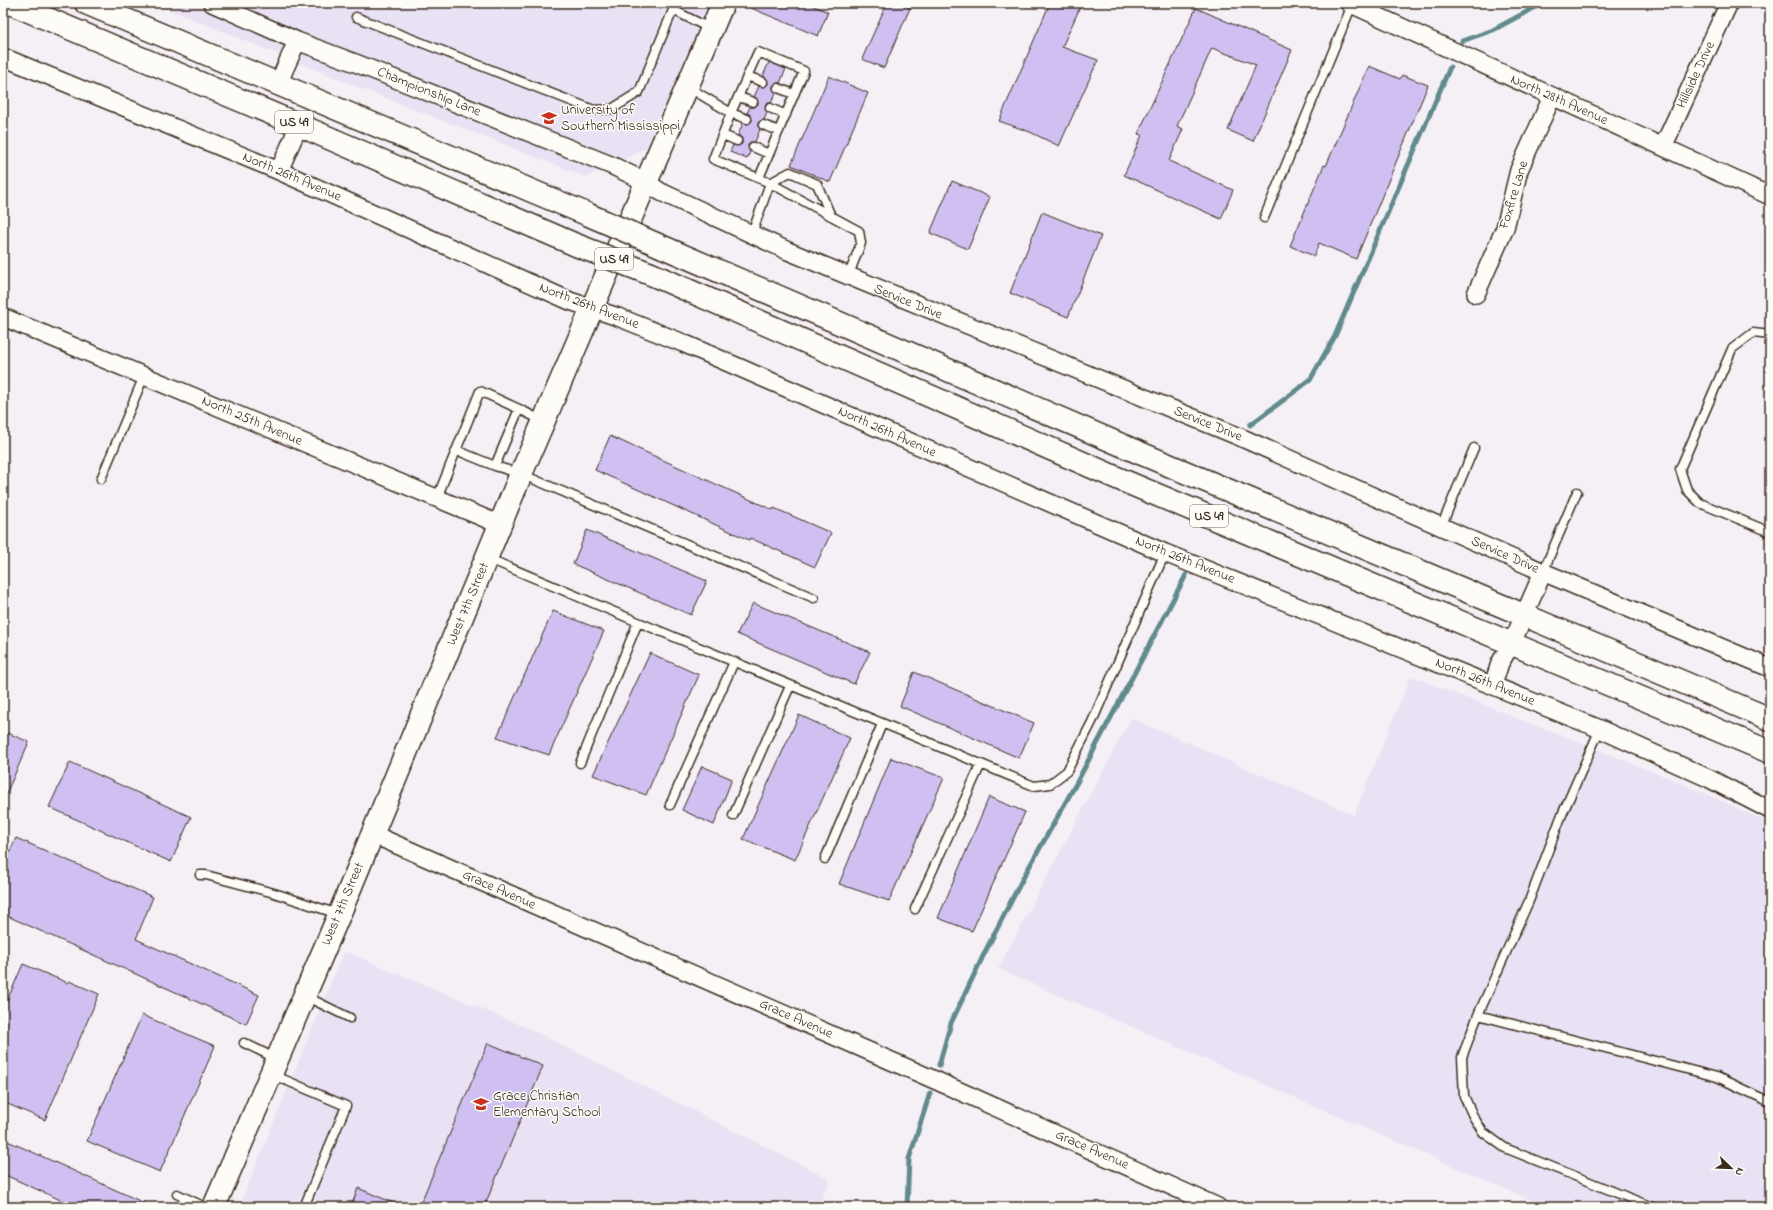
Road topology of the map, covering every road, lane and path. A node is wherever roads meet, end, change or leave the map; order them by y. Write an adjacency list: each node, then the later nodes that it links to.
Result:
1 (10, 3): 25 (main road, US 49)
2 (86, 3): 14 (main road, US 49)
3 (212, 3): 10 (street, Championship Lane)
4 (723, 3): 9 (main road, West 7th Street)
5 (1729, 3): 31 (street, Hillside Drive)
6 (1351, 4): 19 (street, North 28th Avenue); 39 (lane)
7 (674, 7): 8 (lane); 9 (lane)
8 (356, 17)
9 (712, 30): 15 (main road, West 7th Street)
10 (296, 41): 14 (street); 35 (street, Championship Lane)
11 (3, 56): 33 (street, North 26th Avenue)
12 (747, 76): 13 (lane); 17 (lane); 18 (lane)
13 (763, 82)
14 (278, 84): 63 (main road, US 49, bridge)
15 (687, 87): 22 (lane); 35 (main road, West 7th Street)
16 (778, 88): 17 (lane)
17 (794, 94): 23 (lane)
18 (739, 97): 20 (lane); 22 (lane)
19 (1552, 97): 31 (street, North 28th Avenue); 42 (street, Foxfire Lane)
20 (753, 102)
21 (770, 108): 23 (lane)
22 (731, 113): 24 (lane); 28 (lane)
23 (786, 115): 27 (lane)
24 (747, 119)
25 (299, 124): 33 (street); 65 (main road, US 49, bridge)
26 (762, 125): 27 (lane)
27 (779, 131): 32 (lane)
28 (723, 135): 29 (lane); 34 (lane)
29 (737, 140)
30 (753, 147): 32 (lane)
31 (1663, 147): 37 (street, North 28th Avenue)
32 (769, 154): 34 (lane)
33 (279, 171): 43 (street, North 26th Avenue)
34 (759, 178): 36 (lane)
35 (646, 182): 40 (street, Service Drive); 43 (main road, West 7th Street)
36 (770, 183): 38 (lane); 38 (lane); 40 (lane)
37 (1770, 196)
38 (831, 216): 41 (lane)
39 (1264, 218)
40 (752, 233): 41 (street, Service Drive)
41 (848, 277): 57 (street, Service Drive)
42 (1476, 294)
43 (594, 309): 48 (main road, West 7th Street); 59 (street, North 26th Avenue)
44 (3, 317): 46 (street, North 25th Avenue)
45 (1770, 335): 58 (lane)
46 (144, 376): 53 (lane); 55 (street, North 25th Avenue)
47 (520, 409): 48 (lane); 50 (lane); 51 (lane)
48 (544, 421): 52 (main road, West 7th Street)
49 (1474, 448): 57 (lane)
50 (456, 450): 51 (lane); 55 (lane)
51 (495, 466): 52 (lane)
52 (521, 474): 56 (main road, West 7th Street); 62 (lane)
53 (100, 479)
54 (1577, 492): 61 (lane)
55 (437, 498): 56 (street, North 25th Avenue)
56 (501, 525): 60 (main road, West 7th Street)
57 (1441, 527): 61 (street, Service Drive)
58 (1770, 532)
59 (1165, 553): 68 (street, North 26th Avenue); 75 (lane)
60 (487, 558): 64 (lane); 79 (main road, West 7th Street)
61 (1543, 572): 63 (street); 67 (street, Service Drive)
62 (814, 598)
63 (1524, 615): 65 (street); 70 (main road, US 49)
64 (638, 622): 66 (lane); 74 (lane)
65 (1512, 643): 68 (street); 73 (main road, US 49)
66 (734, 662): 69 (lane); 76 (lane)
67 (1770, 668)
68 (1493, 685): 72 (street, North 26th Avenue)
69 (790, 686): 71 (lane); 78 (lane)
70 (1770, 719)
71 (882, 724): 75 (lane); 80 (lane)
72 (1600, 729): 77 (street, North 26th Avenue); 85 (lane)
73 (1770, 752)
74 (580, 763)
75 (981, 764): 82 (lane)
76 (670, 805)
77 (1770, 810)
78 (733, 816)
79 (372, 834): 83 (main road, West 7th Street); 94 (street, Grace Avenue)
80 (825, 859)
81 (200, 875): 83 (lane)
82 (915, 909)
83 (339, 915): 84 (main road, West 7th Street)
84 (305, 996): 86 (lane); 88 (main road, West 7th Street)
85 (1478, 1015): 89 (lane); 95 (lane)
86 (350, 1018)
87 (244, 1043): 88 (lane)
88 (275, 1067): 92 (main road, West 7th Street); 93 (lane)
89 (1770, 1102)
90 (177, 1194): 91 (lane)
91 (205, 1207)
92 (214, 1207)
93 (304, 1207)
94 (1218, 1207)
95 (1652, 1207)

